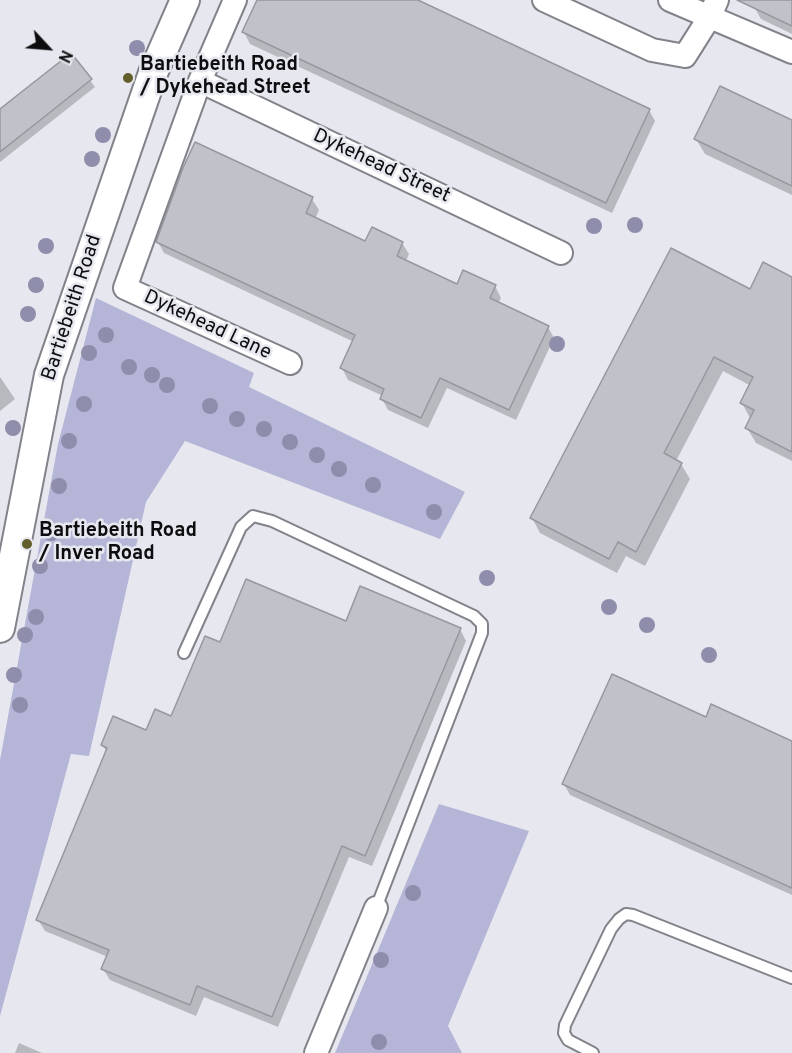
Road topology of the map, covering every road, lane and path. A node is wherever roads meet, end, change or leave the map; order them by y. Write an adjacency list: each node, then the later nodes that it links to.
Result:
1 (185, 0): 10 (street, Bartiebeith Road)
2 (235, 0): 7 (street)
3 (544, 0): 5 (street)
4 (669, 0): 5 (street)
5 (713, 9): 6 (street)
6 (792, 52)
7 (200, 81): 8 (street, Dykehead Street); 9 (street, Dykehead Lane)
8 (561, 253)
9 (290, 363)
10 (0, 628)
11 (184, 653): 12 (lane)
12 (376, 908): 14 (street)
13 (792, 978): 15 (lane)
14 (316, 1053)
15 (593, 1053)

